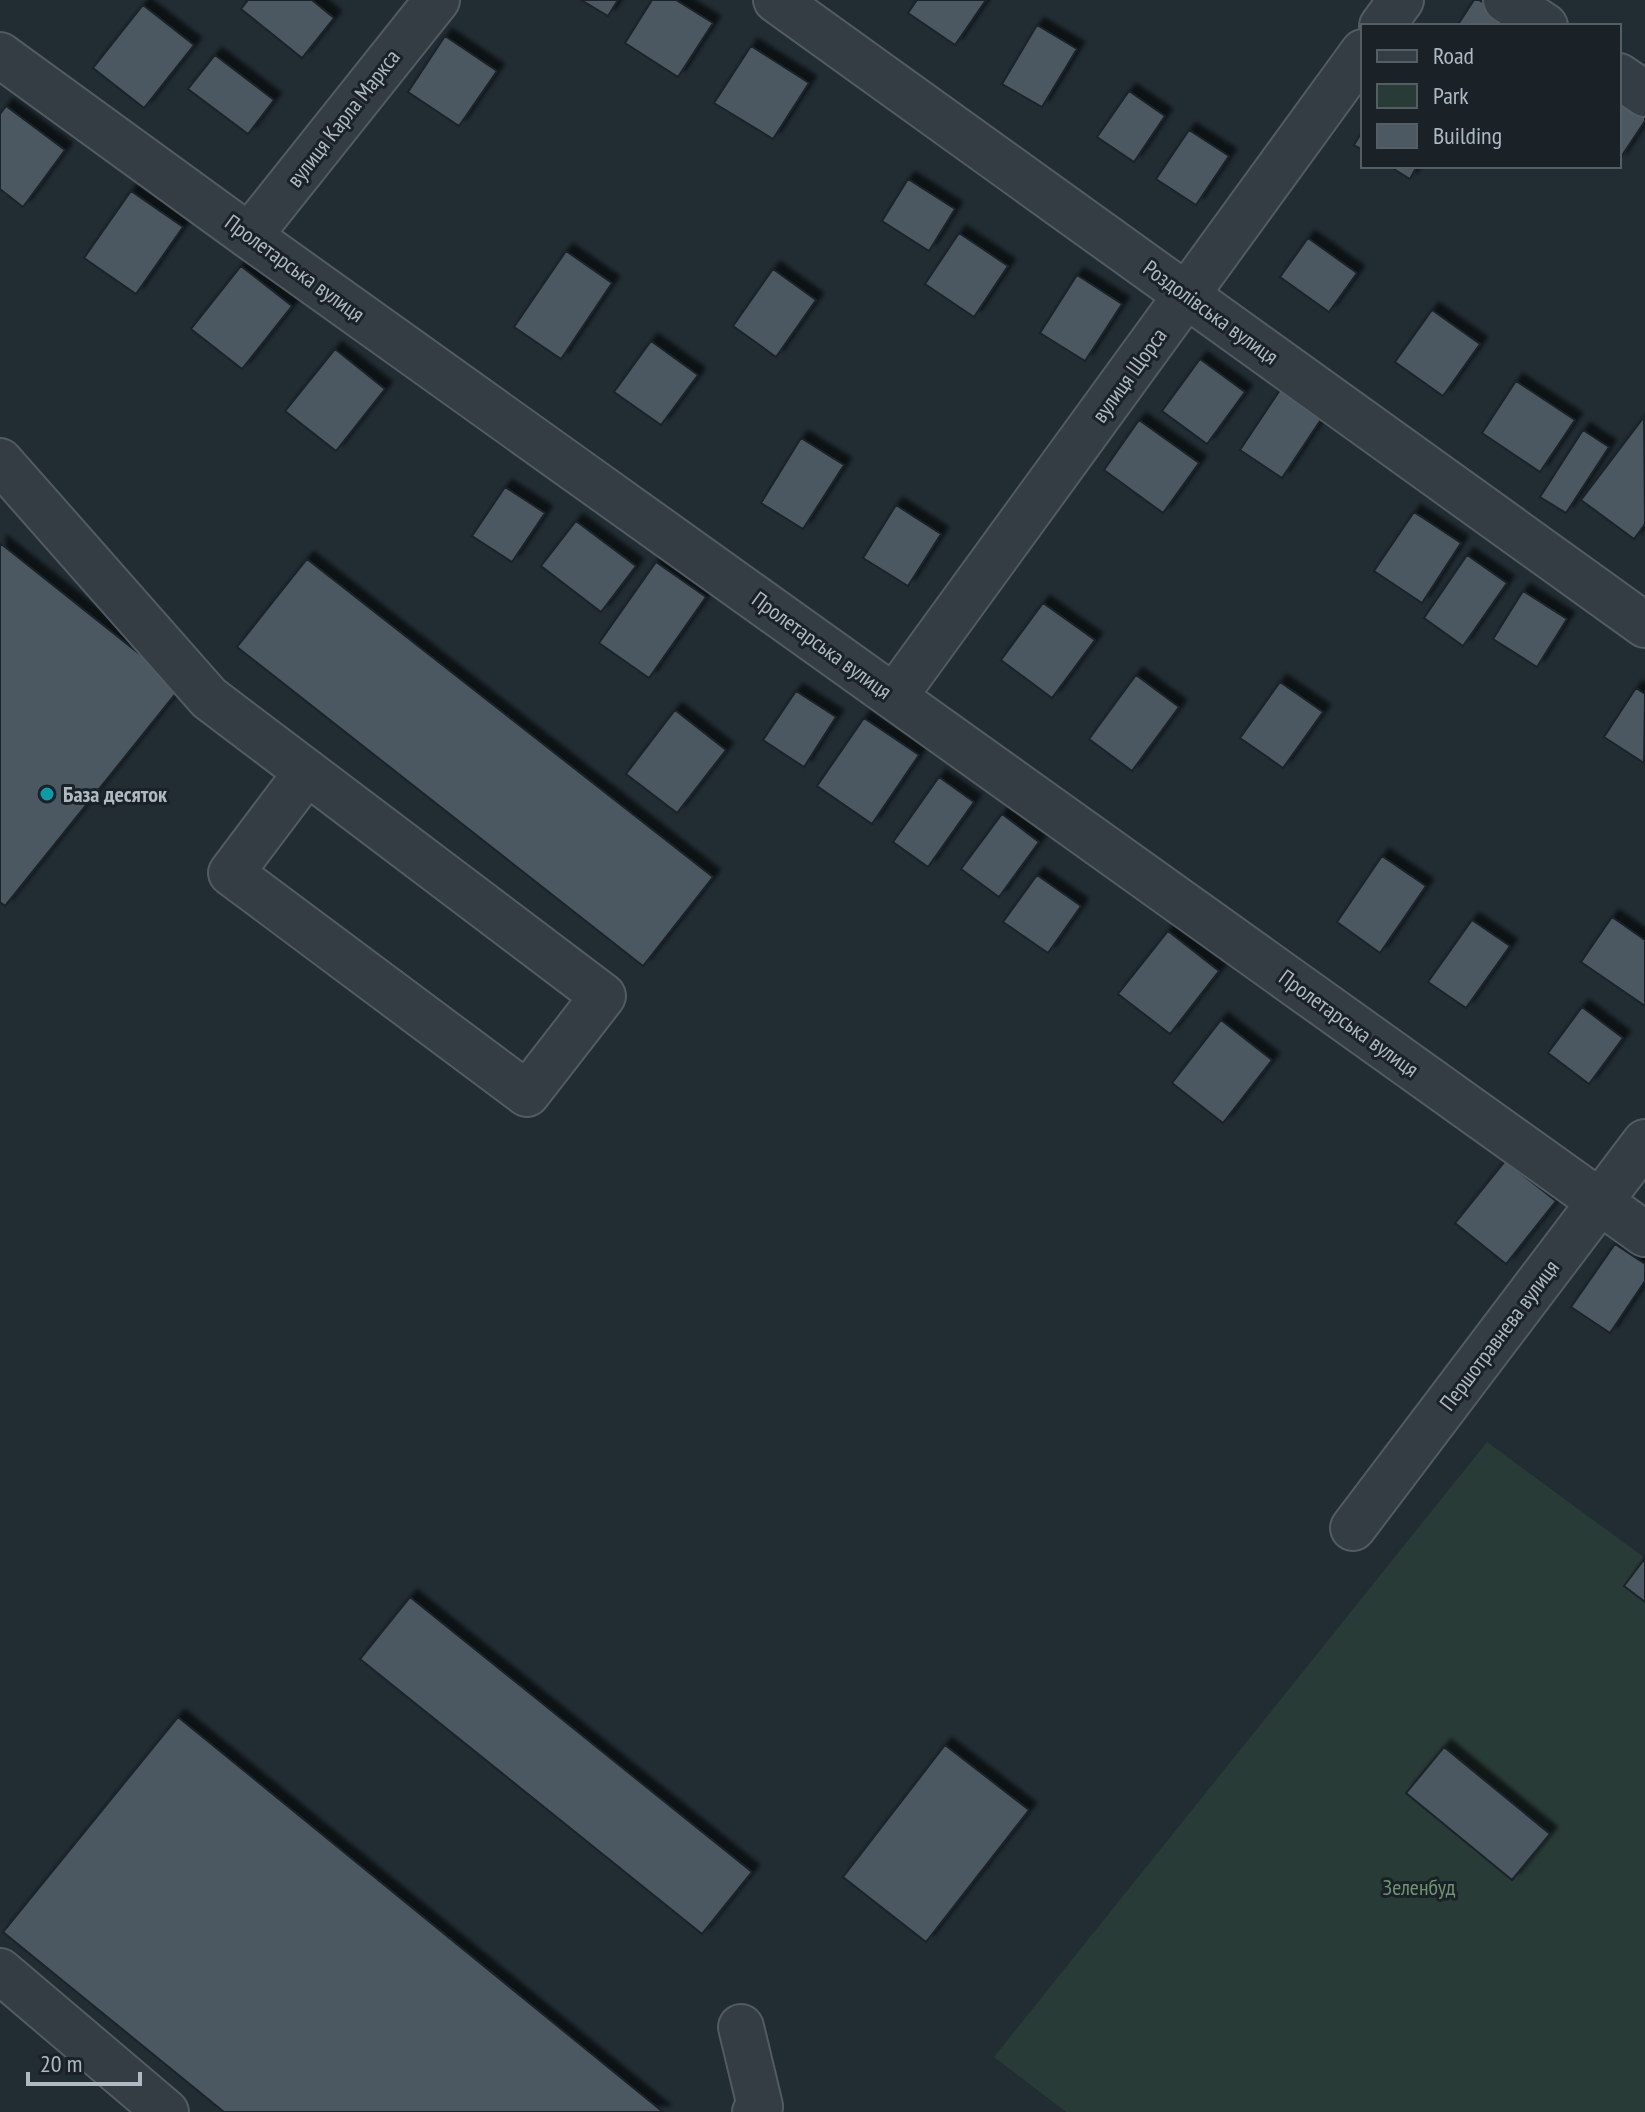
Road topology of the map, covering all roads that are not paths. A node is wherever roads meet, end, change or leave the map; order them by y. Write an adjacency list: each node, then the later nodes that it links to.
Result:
1 (437, 0): 11 (street, вулиця Карла Маркса)
2 (776, 0): 12 (street, Роздолівська вулиця)
3 (1401, 0): 5 (street)
4 (1506, 0): 6 (street)
5 (1383, 24)
6 (1542, 24)
7 (0, 55): 11 (street, Пролетарська вулиця)
8 (1361, 55): 12 (street, вулиця Щорса)
9 (1621, 77): 10 (street)
10 (1645, 94)
11 (249, 236): 15 (street, Пролетарська вулиця)
12 (1187, 296): 14 (street, Роздолівська вулиця); 15 (street, вулиця Щорса)
13 (0, 461): 16 (street)
14 (1645, 625)
15 (894, 697): 18 (street, Пролетарська вулиця)
16 (307, 772): 16 (street)
17 (1645, 1142): 18 (street, Першотравнева вулиця)
18 (1600, 1203): 19 (street, Пролетарська вулиця); 20 (street, Першотравнева вулиця)
19 (1645, 1234)
20 (1353, 1528)
21 (0, 1971): 23 (street)
22 (741, 2027): 24 (street)
23 (166, 2112)
24 (755, 2112)

